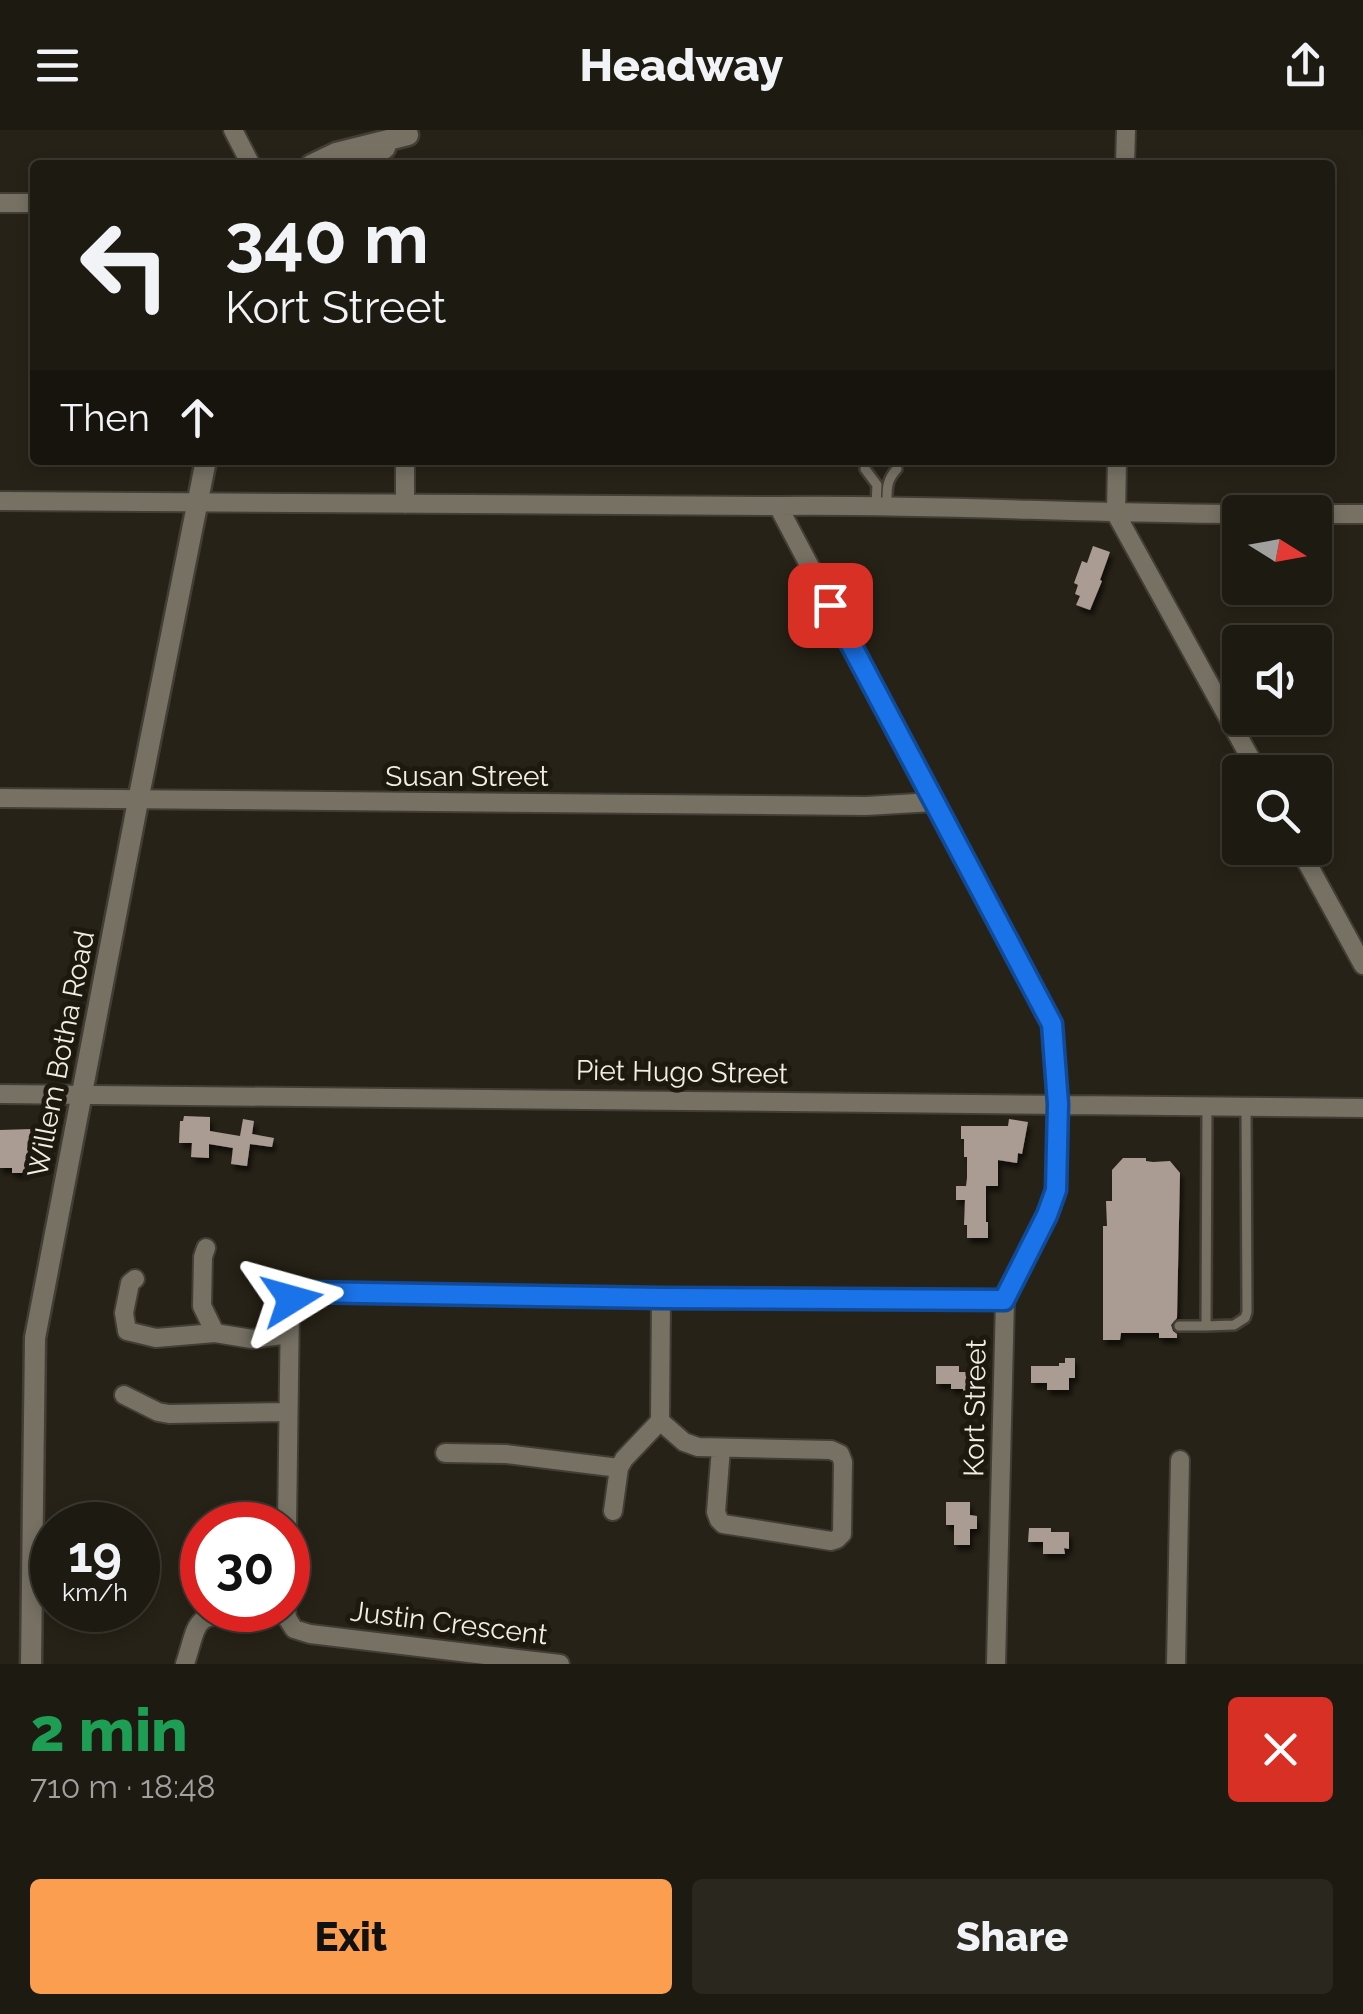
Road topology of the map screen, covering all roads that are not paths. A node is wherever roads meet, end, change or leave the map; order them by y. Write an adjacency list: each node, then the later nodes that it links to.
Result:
1 (233, 130): 4 (street)
2 (1126, 130): 7 (street)
3 (412, 132): 5 (street); 6 (street)
4 (248, 160)
5 (322, 160)
6 (364, 160)
7 (1125, 160)
8 (0, 203): 9 (street)
9 (30, 203)
10 (205, 465): 16 (street, Willem Botha Road)
11 (406, 465): 17 (street)
12 (1117, 465): 20 (street)
13 (865, 469): 18 (lane)
14 (898, 469): 18 (lane)
15 (0, 500): 16 (street)
16 (197, 503): 17 (street); 26 (street, Willem Botha Road)
17 (405, 504): 19 (street)
18 (882, 505): 19 (street); 20 (street)
19 (778, 506): 27 (street, Kort Street)
20 (1116, 514): 21 (street); 24 (street)
21 (1222, 514)
22 (1332, 514): 23 (street)
23 (1363, 514)
24 (1249, 755)
25 (0, 798): 26 (street, Susan Street)
26 (138, 801): 27 (street, Susan Street); 31 (street, Willem Botha Road)
27 (934, 802): 32 (street, Kort Street)
28 (1307, 865): 29 (street)
29 (1363, 965)
30 (0, 1094): 31 (street, Piet Hugo Street)
31 (82, 1094): 32 (street, Piet Hugo Street); 55 (street, Willem Botha Road)
32 (1058, 1104): 33 (street, Piet Hugo Street); 39 (street, Kort Street)
33 (1206, 1106): 34 (street, Piet Hugo Street); 41 (lane)
34 (1246, 1106): 35 (street, Piet Hugo Street); 41 (lane)
35 (1363, 1108)
36 (206, 1248): 42 (street)
37 (134, 1279): 42 (street)
38 (661, 1298): 39 (street); 43 (street); 46 (street)
39 (1004, 1300): 58 (street, Kort Street)
40 (1180, 1326): 41 (lane)
41 (1206, 1326)
42 (215, 1333): 43 (street)
43 (290, 1334): 45 (street)
44 (124, 1395): 45 (street)
45 (288, 1412): 51 (street)
46 (660, 1421): 47 (street); 50 (street)
47 (721, 1448): 47 (street)
48 (445, 1453): 50 (street)
49 (1180, 1460): 59 (street)
50 (619, 1468): 52 (street)
51 (287, 1502)
52 (613, 1511)
53 (195, 1632): 56 (street)
54 (304, 1632): 57 (street, Justin Crescent)
55 (31, 1664)
56 (185, 1664)
57 (560, 1664)
58 (996, 1664)
59 (1176, 1664)

